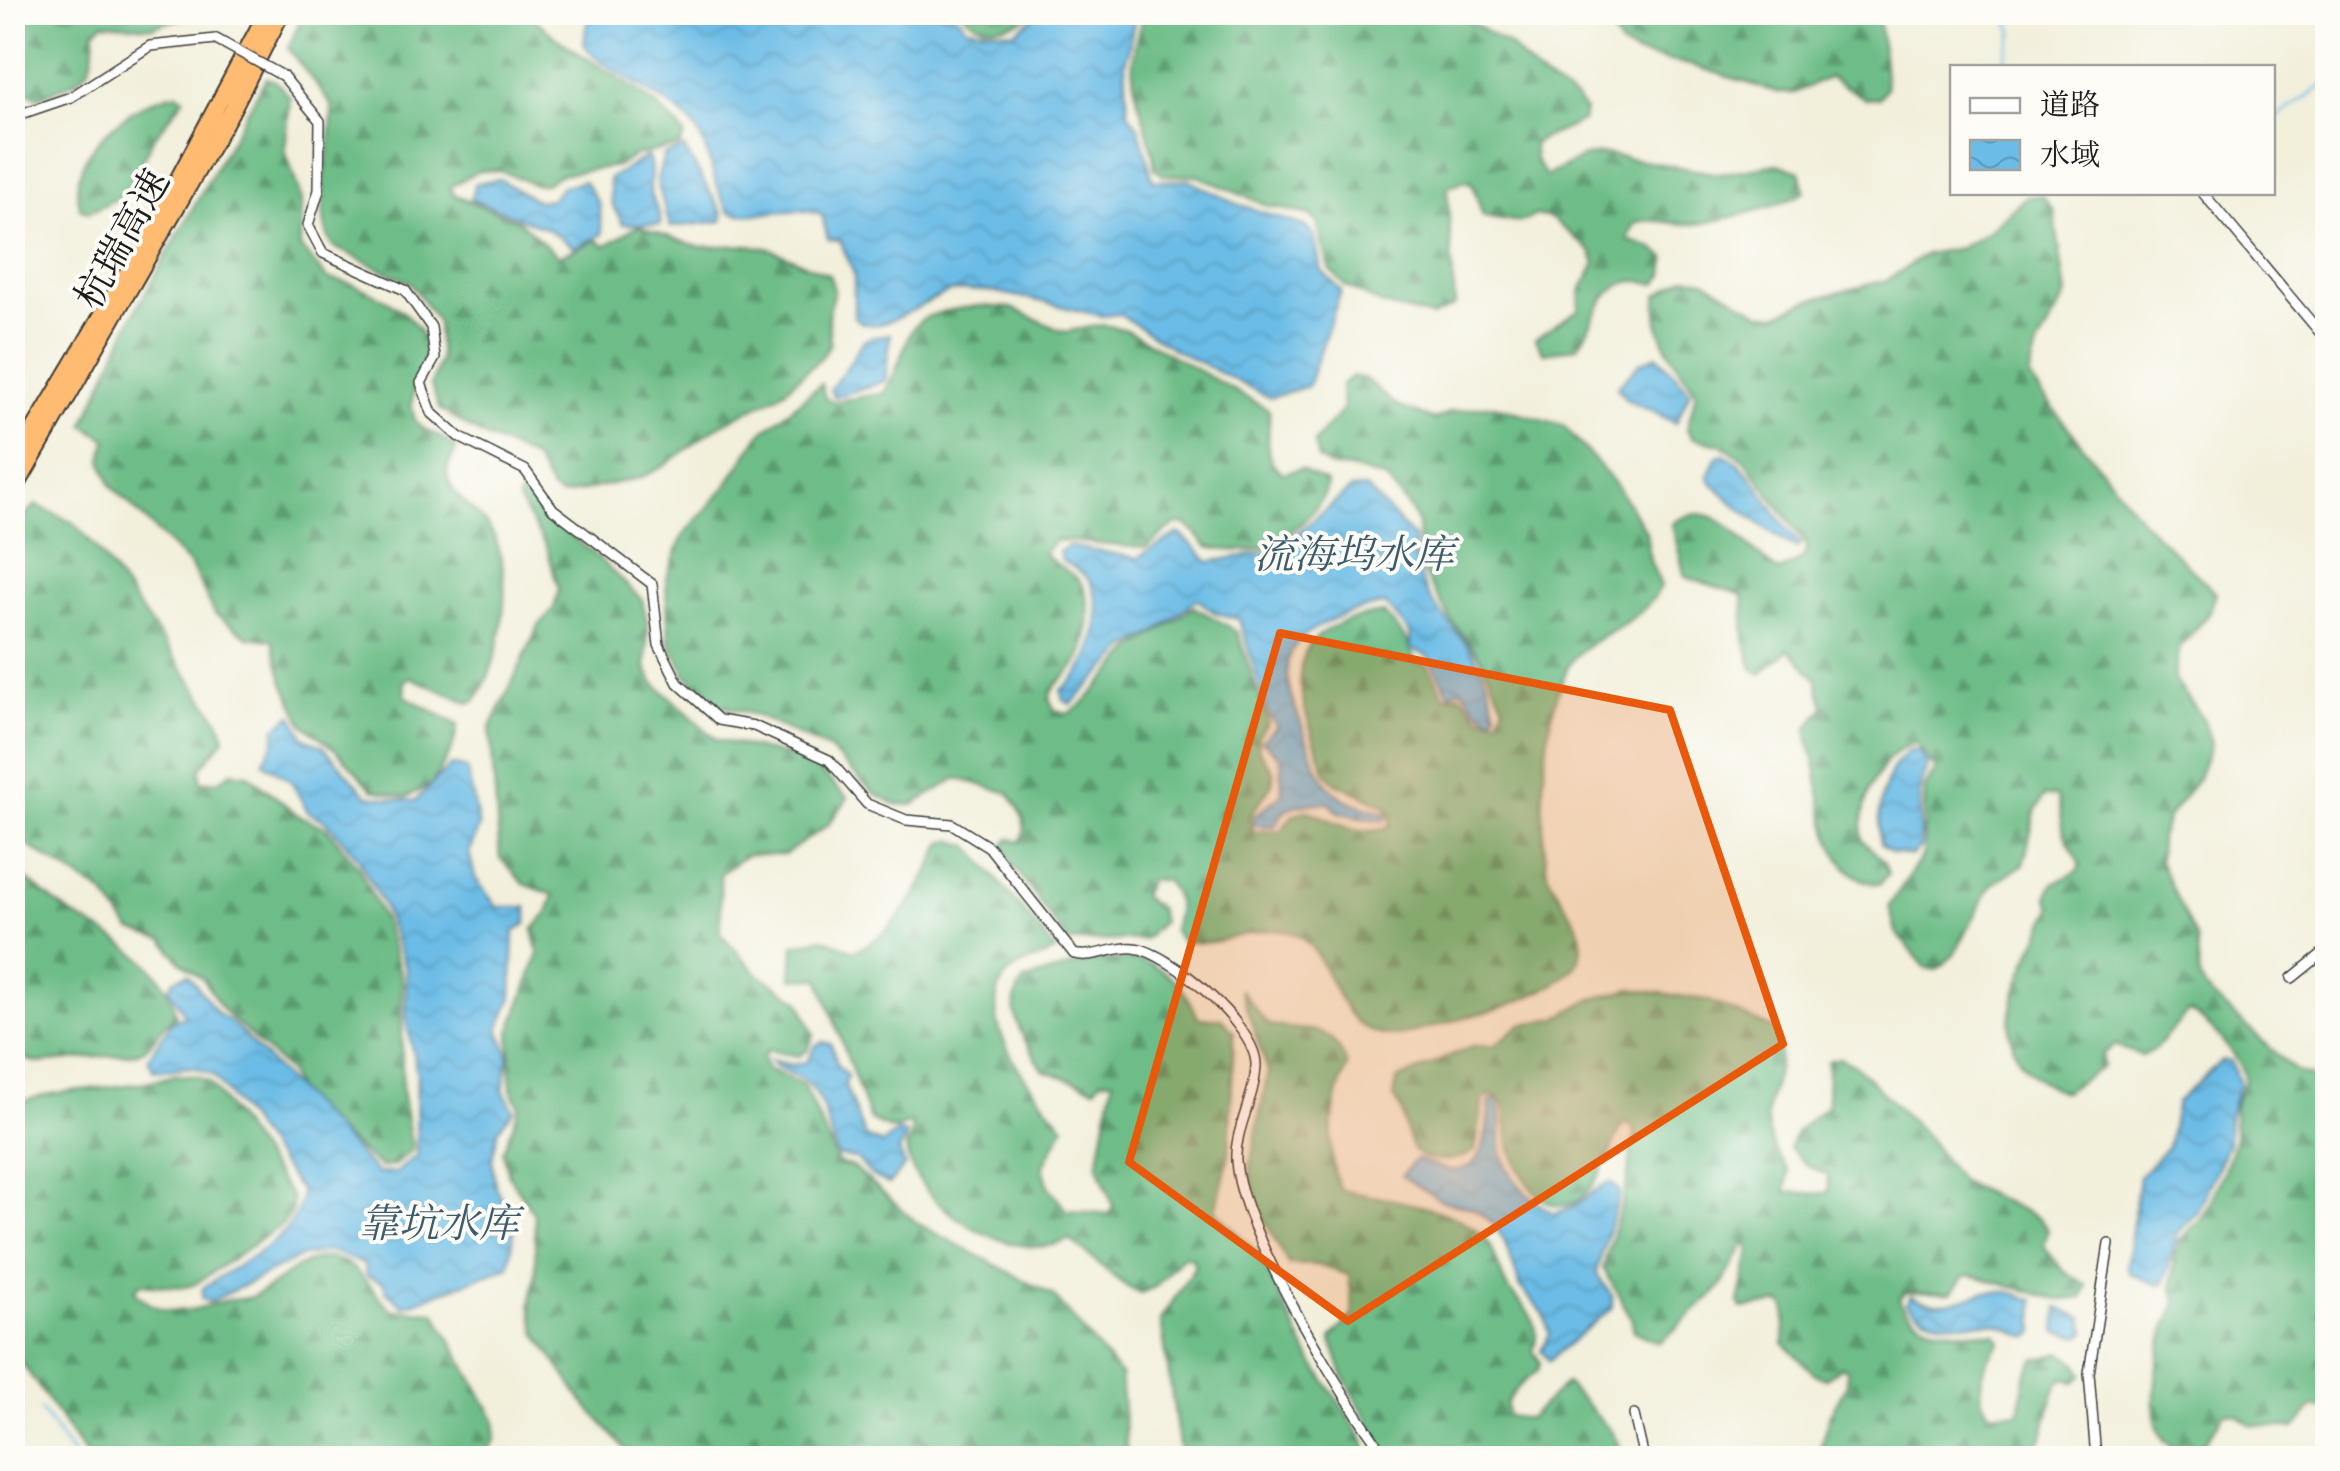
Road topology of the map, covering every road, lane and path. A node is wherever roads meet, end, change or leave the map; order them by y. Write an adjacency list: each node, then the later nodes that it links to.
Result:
1 (267, 12): 6 (highway, 杭瑞高速)
2 (282, 12): 7 (highway, 杭瑞高速)
3 (12, 117): 12 (street, bridge)
4 (2205, 195): 5 (street)
5 (2328, 342)
6 (12, 466)
7 (12, 494)
8 (2328, 949): 9 (street)
9 (2292, 978)
10 (2109, 1244): 14 (street)
11 (1634, 1415): 13 (street)
12 (1380, 1458)
13 (1644, 1458)
14 (2096, 1458)

